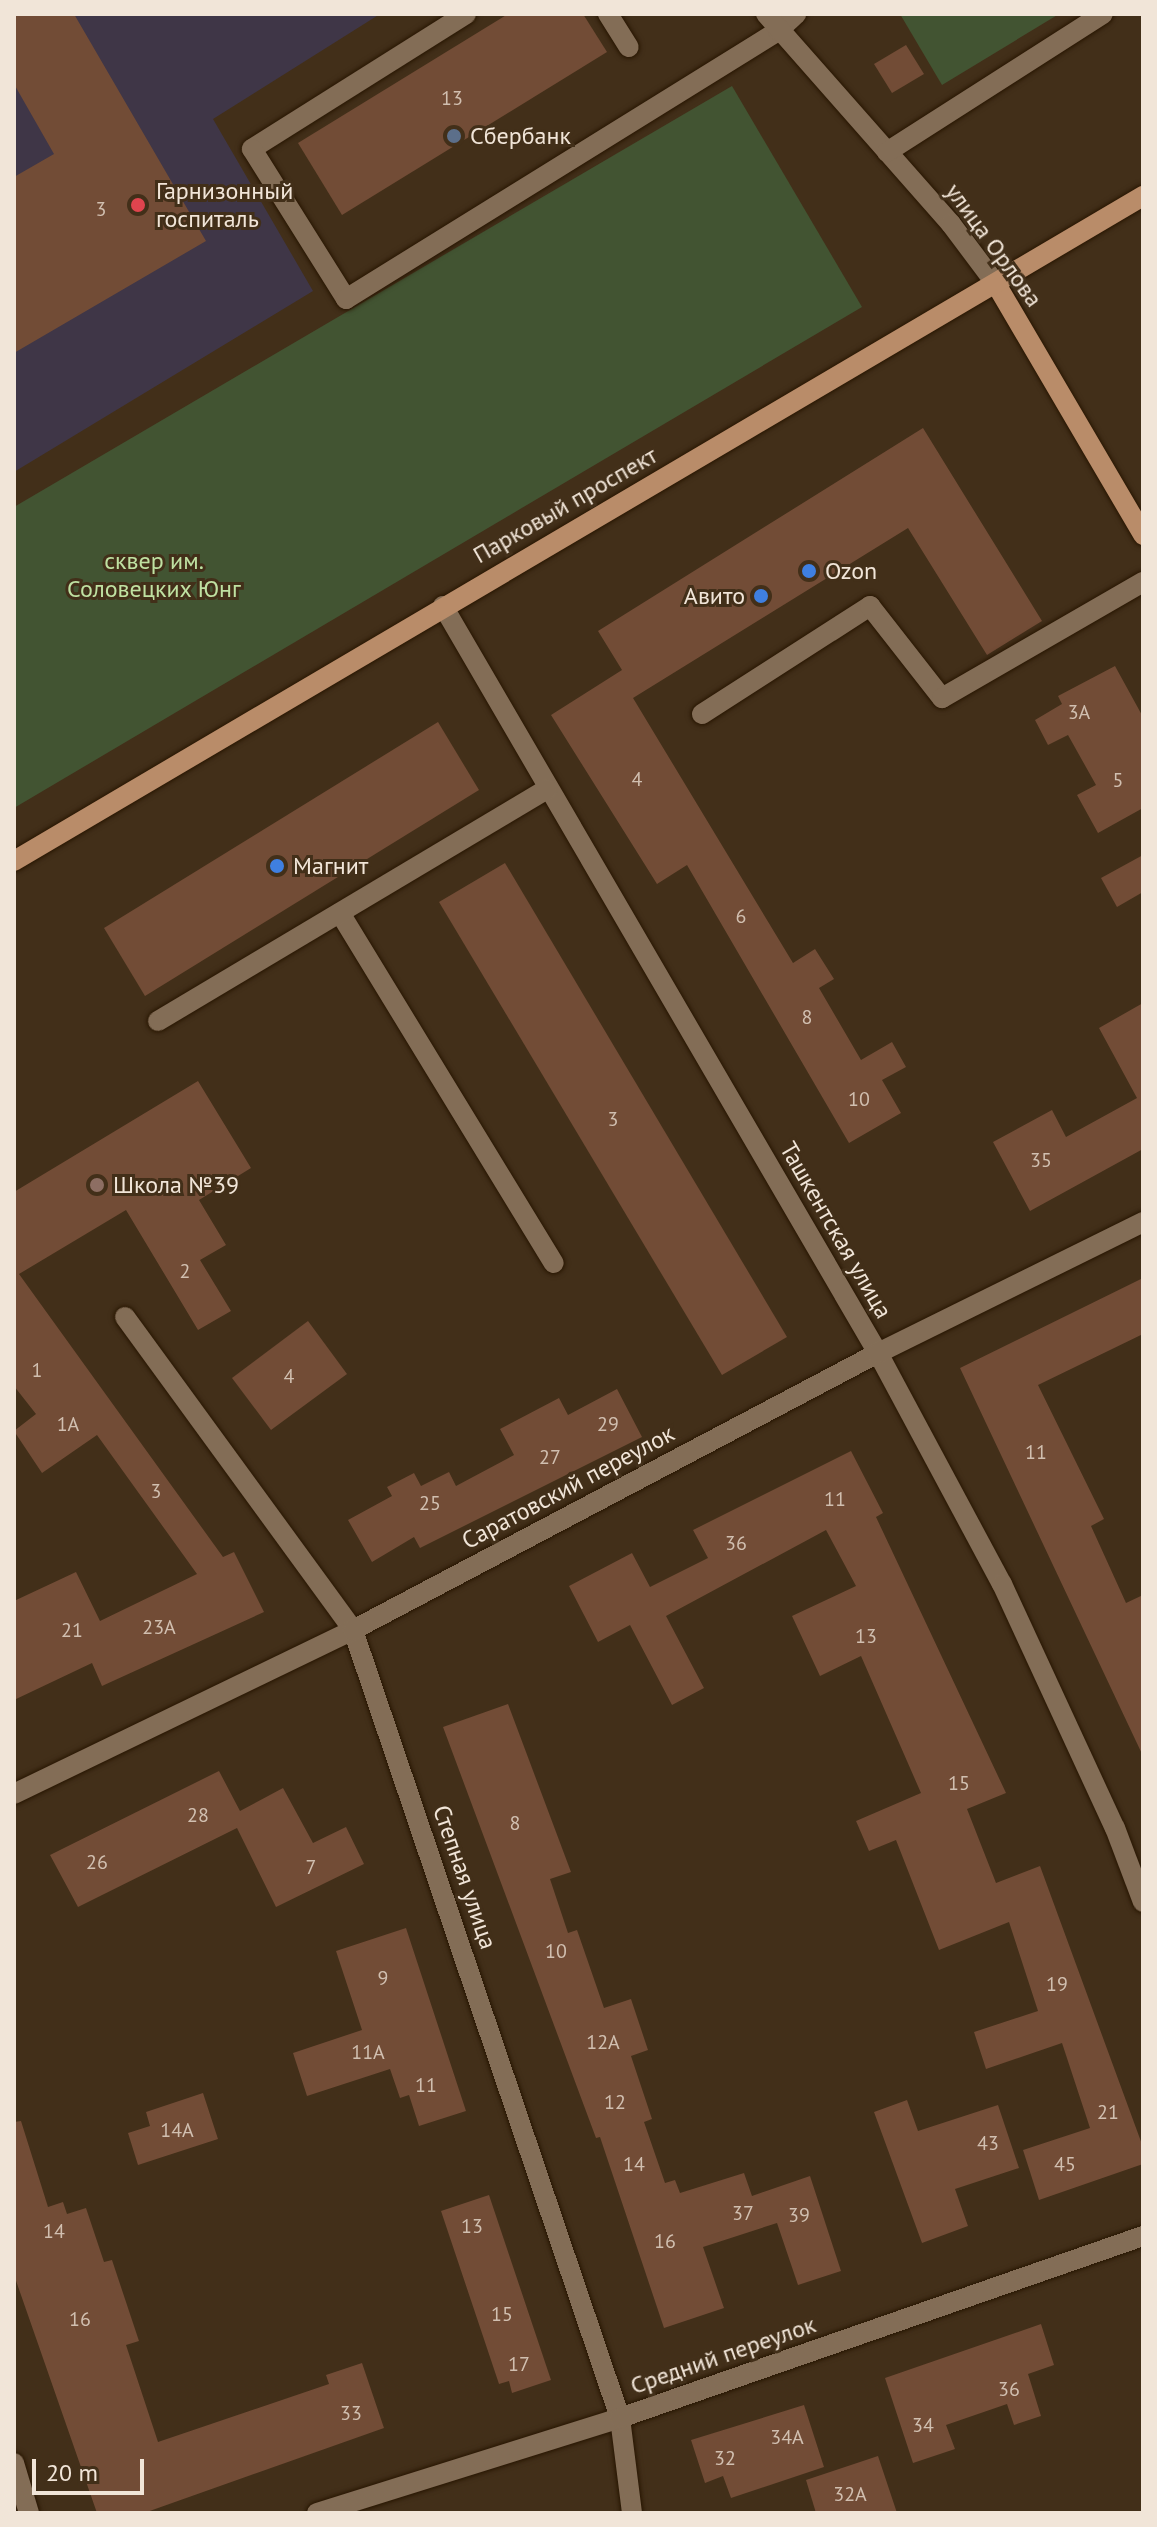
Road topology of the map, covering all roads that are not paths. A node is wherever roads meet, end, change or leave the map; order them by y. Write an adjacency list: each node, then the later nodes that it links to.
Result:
1 (466, 14): 5 (street)
2 (608, 14): 6 (street)
3 (796, 14): 5 (street)
4 (1103, 14): 7 (street)
5 (772, 22): 7 (street, улица Орлова)
6 (629, 47)
7 (887, 152): 9 (street, улица Орлова)
8 (1143, 196): 9 (main road, Парковый проспект)
9 (996, 284): 10 (main road, улица Орлова); 12 (main road, Парковый проспект)
10 (1143, 535)
11 (1143, 582): 13 (street)
12 (443, 606): 14 (street, Ташкентская улица); 15 (main road, Парковый проспект)
13 (702, 714)
14 (547, 789): 16 (street); 21 (street, Ташкентская улица)
15 (14, 861)
16 (340, 913): 17 (street); 19 (street)
17 (158, 1021)
18 (1143, 1222): 21 (street, Саратовский переулок)
19 (554, 1263)
20 (125, 1317): 22 (street, Степная улица)
21 (878, 1353): 22 (street, Саратовский переулок); 24 (street, Ташкентская улица)
22 (353, 1630): 23 (street, Саратовский переулок); 26 (street, Степная улица)
23 (14, 1794)
24 (1143, 1902)
25 (1143, 2236): 26 (street, Средний переулок)
26 (620, 2418): 29 (street, Средний переулок); 30 (street, Степная улица)
27 (14, 2463): 28 (street)
28 (29, 2513)
29 (317, 2513)
30 (632, 2513)

